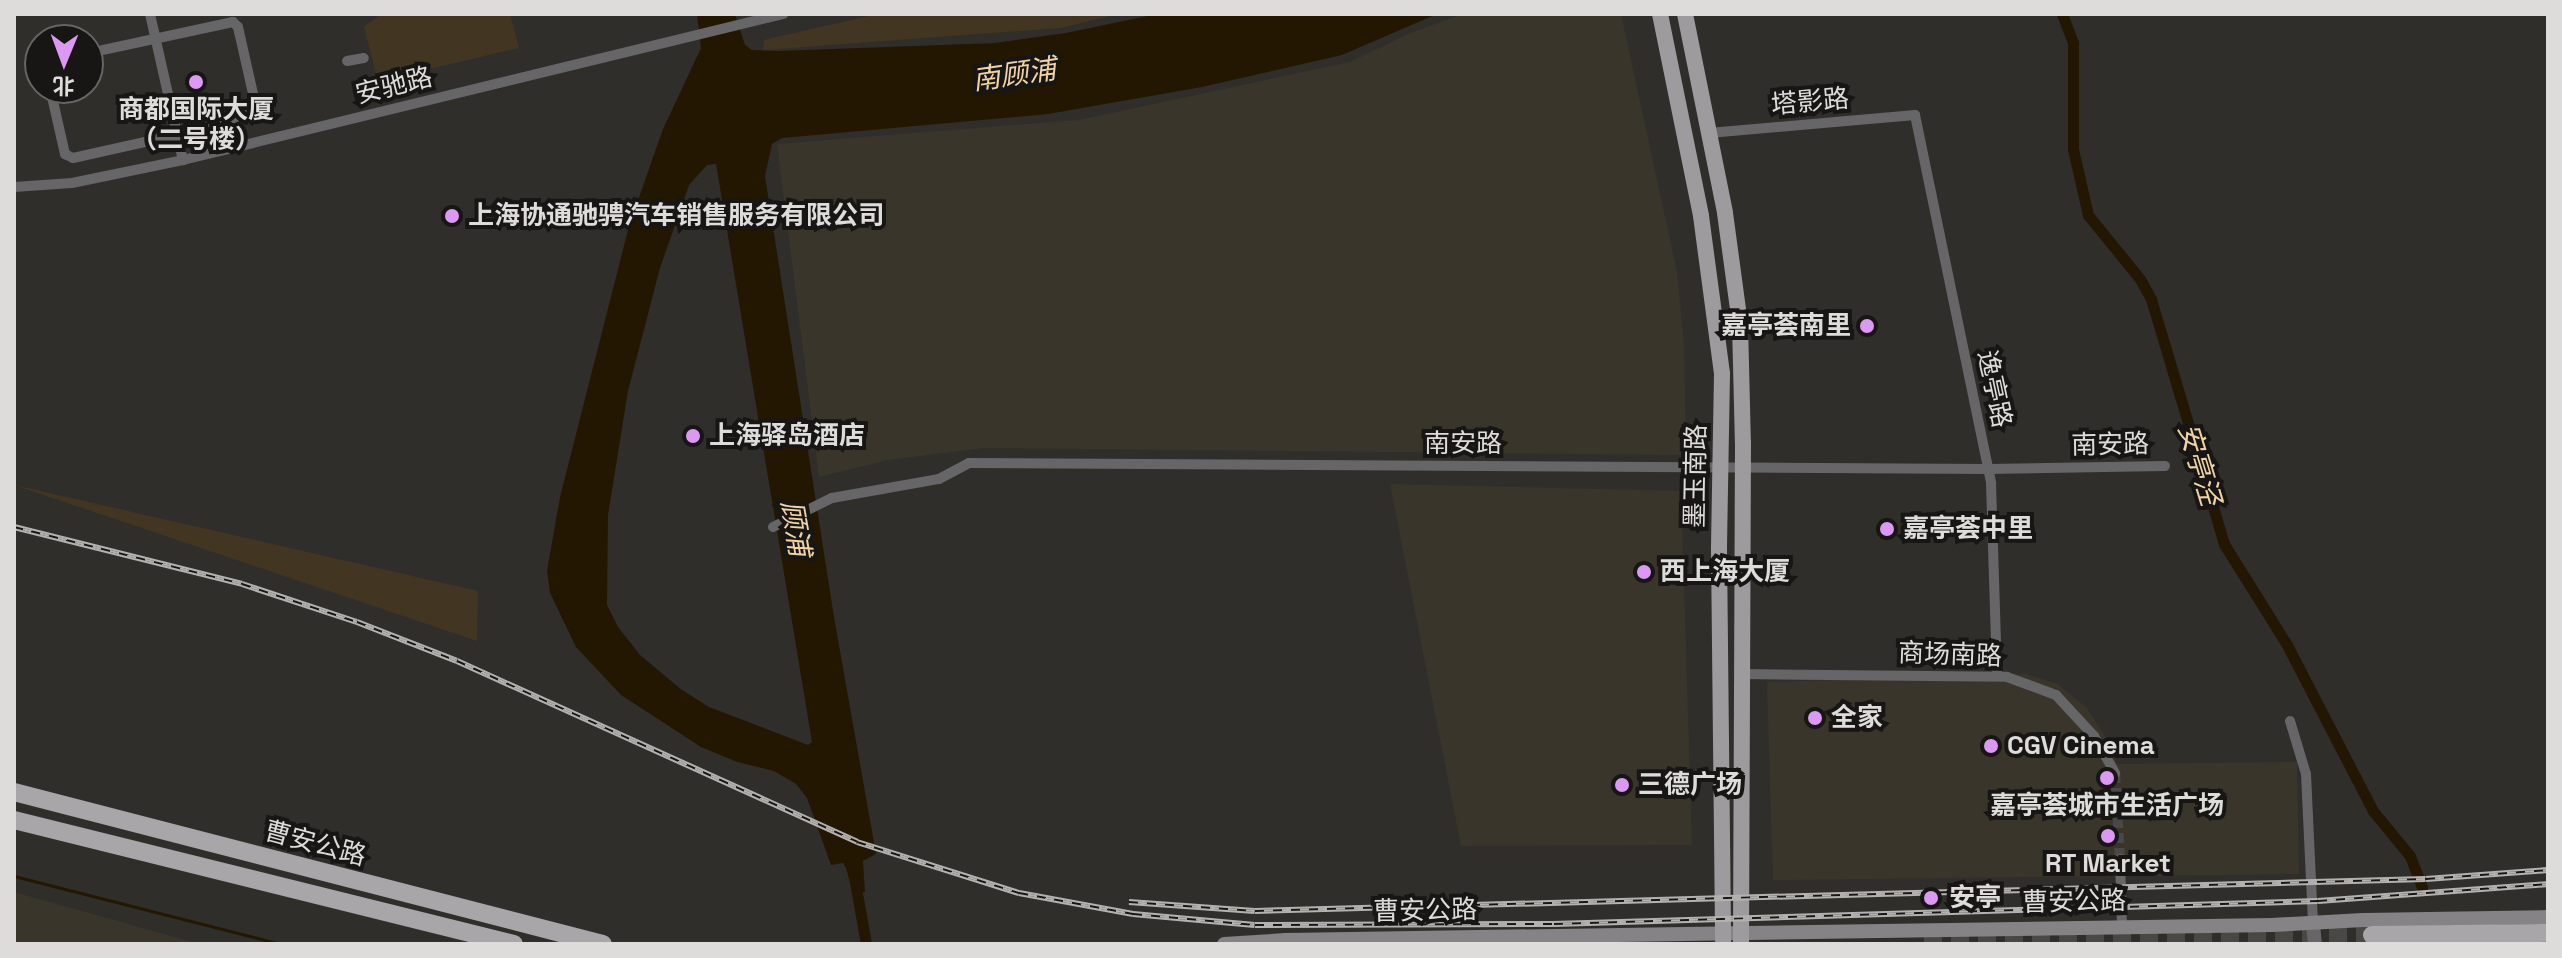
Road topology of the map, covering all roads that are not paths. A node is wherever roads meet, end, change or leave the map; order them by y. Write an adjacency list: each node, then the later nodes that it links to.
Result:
1 (150, 14): 5 (street)
2 (783, 14): 13 (street, 安驰路)
3 (1660, 14): 16 (main road, 墨玉南路)
4 (1685, 14): 11 (main road, 墨玉南路)
5 (155, 39): 6 (street); 12 (street); 12 (street)
6 (104, 50)
7 (364, 58): 8 (street)
8 (347, 61)
9 (54, 104): 12 (street)
10 (1915, 115): 11 (street, 塔影路); 18 (street, 逸亭路)
11 (1709, 133): 17 (main road, 墨玉南路)
12 (177, 134): 13 (street)
13 (183, 160): 14 (street, 安驰路)
14 (14, 187)
15 (2165, 466): 18 (street, 南安路)
16 (1722, 467): 17 (street, 南安路); 19 (street, 南安路); 32 (main road, 墨玉南路)
17 (1743, 468): 18 (street, 南安路); 20 (main road, 墨玉南路)
18 (1988, 469): 21 (street, 逸亭路)
19 (773, 527)
20 (1741, 674): 21 (street, 商场南路); 33 (main road, 墨玉南路)
21 (1997, 676): 23 (street, 商场南路)
22 (2290, 721): 28 (street)
23 (2115, 773)
24 (14, 792): 35 (highway, 曹安公路)
25 (14, 820): 34 (highway, 曹安公路)
26 (2120, 859): 29 (street)
27 (2548, 917): 28 (main road, 曹安公路)
28 (2313, 923): 29 (main road, 曹安公路); 37 (street)
29 (2122, 928): 33 (main road, 曹安公路)
30 (2548, 933): 31 (highway)
31 (2372, 935)
32 (1723, 938): 33 (main road, 曹安公路); 36 (main road, 曹安公路)
33 (1740, 938)
34 (514, 944)
35 (603, 944)
36 (1224, 944)
37 (2315, 944)

